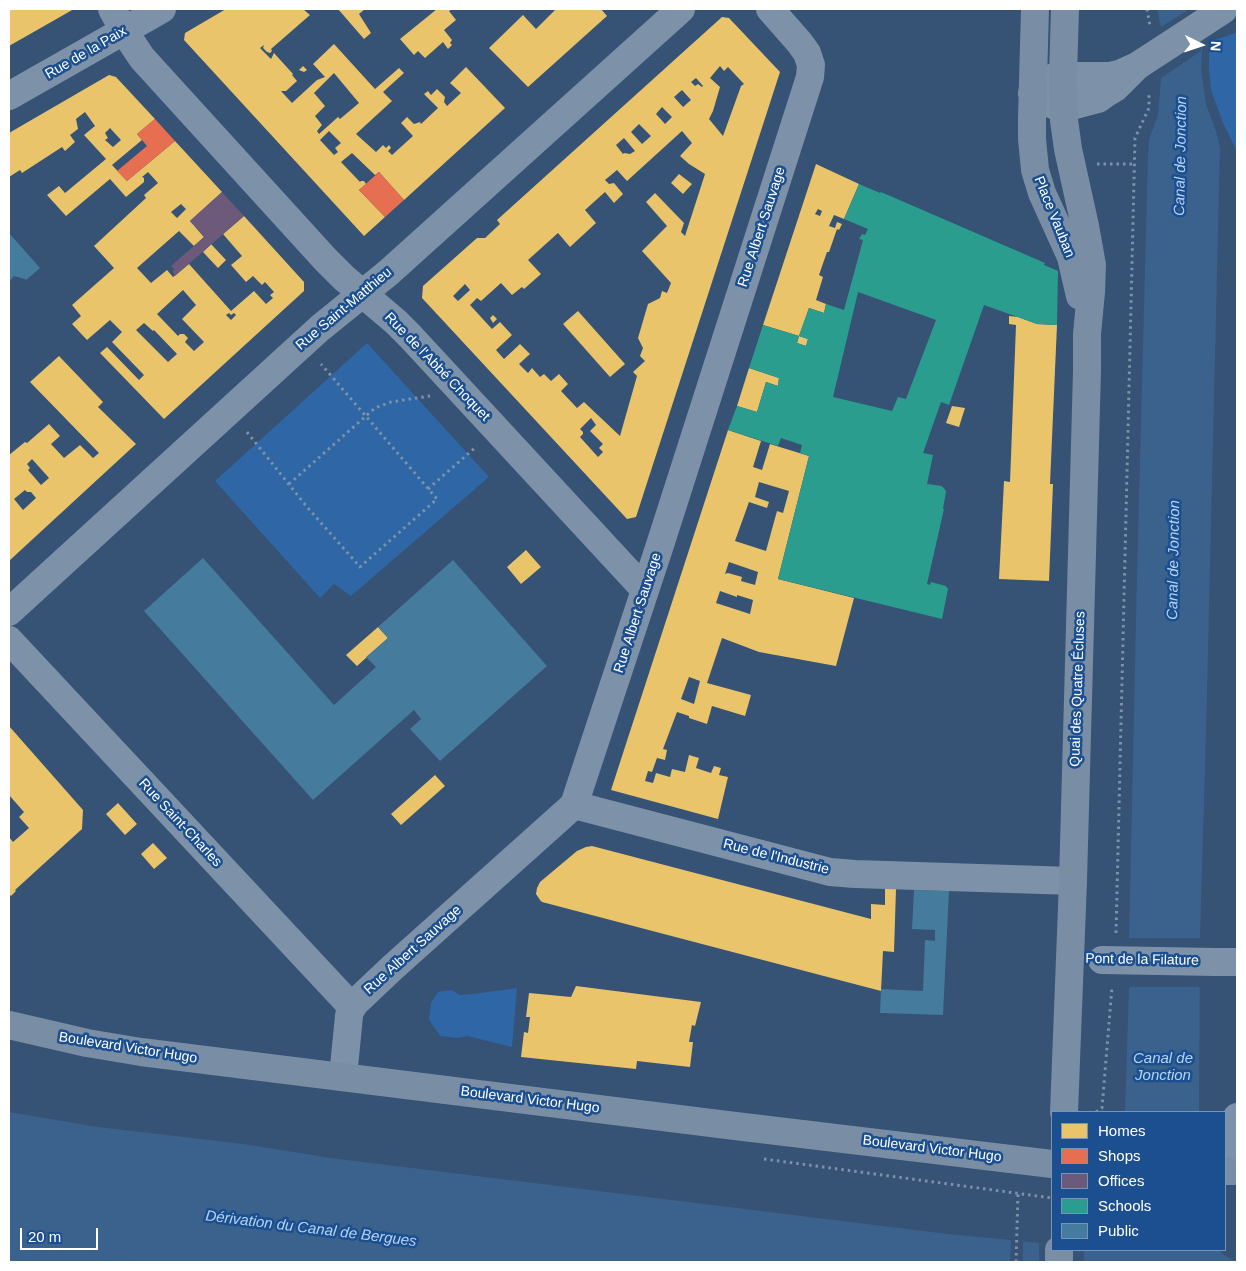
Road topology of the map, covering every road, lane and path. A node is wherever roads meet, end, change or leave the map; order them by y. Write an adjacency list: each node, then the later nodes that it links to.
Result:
1 (162, 9): 8 (street, Rue de la Paix)
2 (681, 9): 18 (street, Rue Saint-Matthieu)
3 (770, 9): 27 (street, Rue Albert Sauvage)
4 (1035, 9): 12 (main road, Place Vauban)
5 (1065, 9): 10 (main road, Place Vauban)
6 (1147, 9): 9 (path)
7 (1229, 11): 11 (street, bridge)
8 (118, 20): 13 (street, Rue de la Paix); 18 (street, Rue de l'Abbé Choquet)
9 (1150, 34)
10 (1063, 76): 11 (street); 12 (street); 14 (main road, Place Vauban)
11 (1143, 77): 14 (street); 16 (path)
12 (1032, 93): 14 (street); 19 (main road, Place Vauban)
13 (9, 96)
14 (1063, 106): 17 (main road, Place Vauban)
15 (1107, 164): 16 (path)
16 (1135, 164): 33 (path)
17 (1092, 265): 19 (main road, Quai des Quatre Écluses)
18 (362, 294): 20 (street, Rue Saint-Matthieu); 21 (street, Rue de l'Abbé Choquet)
19 (1087, 334): 31 (main road, Quai des Quatre Écluses)
20 (303, 343): 22 (street, Rue Saint-Matthieu); 23 (path)
21 (454, 383): 23 (path); 24 (street, Rue de l'Abbé Choquet)
22 (228, 411): 25 (path); 28 (street, Rue Saint-Matthieu)
23 (365, 415): 25 (path); 26 (path)
24 (496, 429): 26 (path); 27 (street, Rue de l'Abbé Choquet)
25 (289, 484): 26 (path)
26 (428, 489)
27 (645, 590): 30 (street, Rue Albert Sauvage)
28 (9, 612)
29 (9, 640): 35 (street, Rue Saint-Charles)
30 (574, 805): 31 (street, Rue de l'Industrie); 35 (street, Rue Albert Sauvage)
31 (1073, 880): 32 (main road, Quai des Quatre Écluses)
32 (1070, 959): 33 (street, Pont de la Filature); 38 (main road, Quai des Quatre Écluses)
33 (1110, 961): 34 (street, Pont de la Filature, bridge); 39 (path)
34 (1226, 962)
35 (352, 1007): 37 (street)
36 (9, 1025): 37 (main road, Boulevard Victor Hugo)
37 (343, 1077): 41 (main road, Boulevard Victor Hugo)
38 (1064, 1111)
39 (1098, 1111)
40 (1237, 1116): 42 (street)
41 (1051, 1164)
42 (1232, 1171)
43 (1051, 1198): 44 (path)
44 (1016, 1262)

